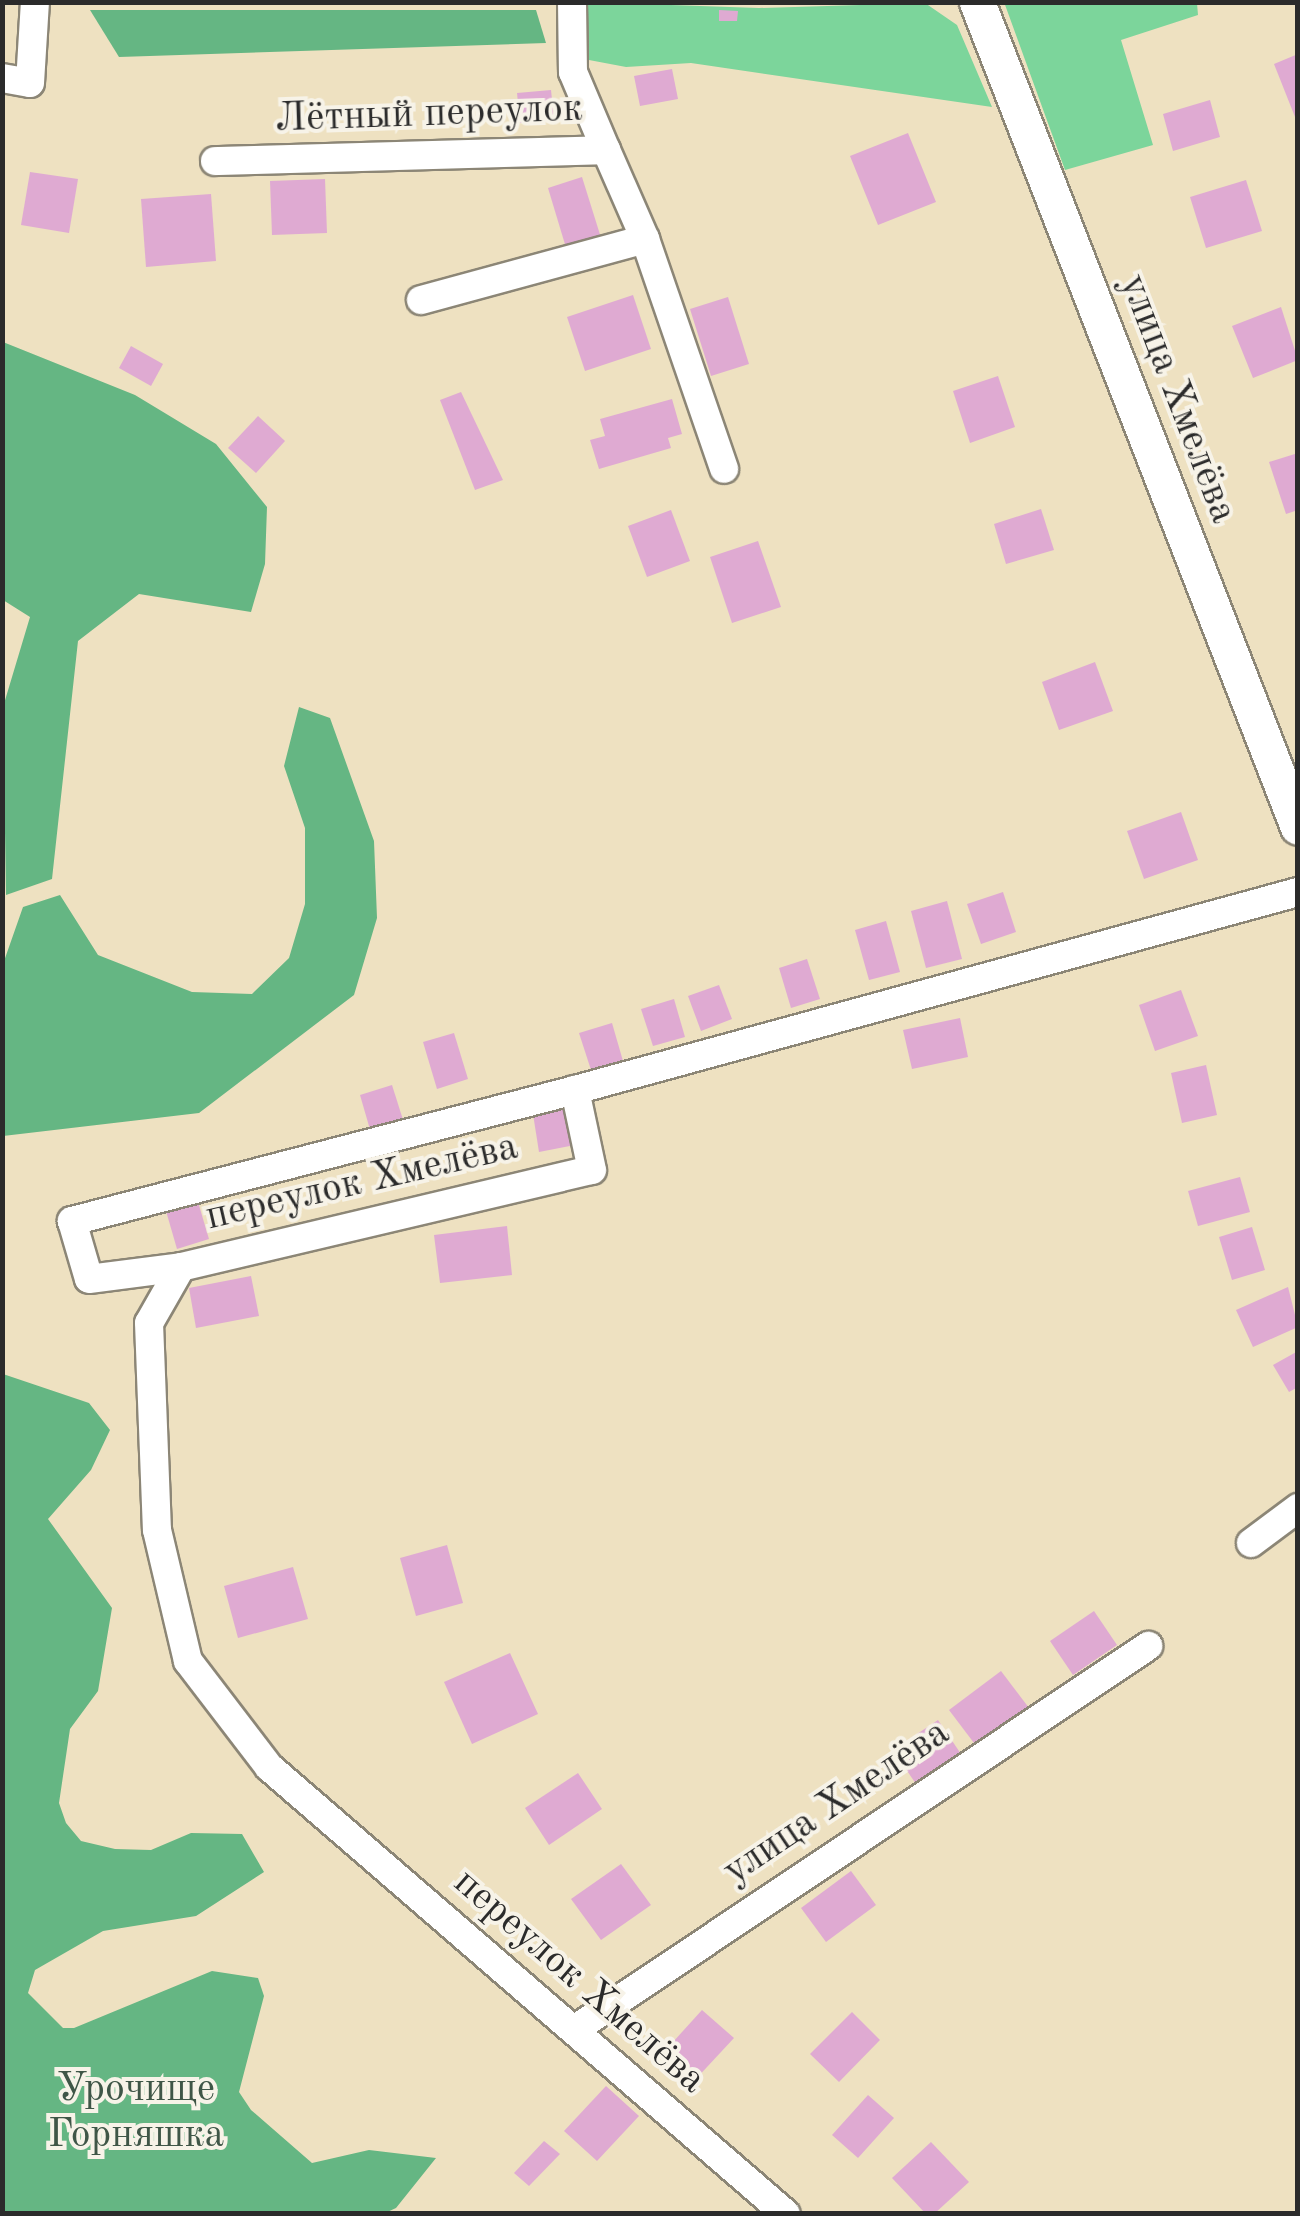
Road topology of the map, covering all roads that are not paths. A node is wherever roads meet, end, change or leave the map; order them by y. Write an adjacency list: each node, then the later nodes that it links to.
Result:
1 (35, 2): 4 (street)
2 (572, 2): 5 (street)
3 (977, 2): 10 (main road, улица Хмелёва)
4 (16, 80)
5 (606, 150): 6 (street, Лётный переулок); 7 (street, Лётный переулок)
6 (215, 161)
7 (646, 239): 8 (street); 9 (street, Лётный переулок)
8 (421, 300)
9 (724, 469)
10 (1298, 827)
11 (1298, 892): 12 (street)
12 (575, 1090): 13 (street, переулок Хмелёва); 13 (street)
13 (181, 1267): 17 (street, переулок Хмелёва)
14 (1298, 1508): 15 (street)
15 (1251, 1543)
16 (1148, 1646): 17 (street, улица Хмелёва)
17 (574, 2030): 18 (street, переулок Хмелёва)
18 (786, 2214)

